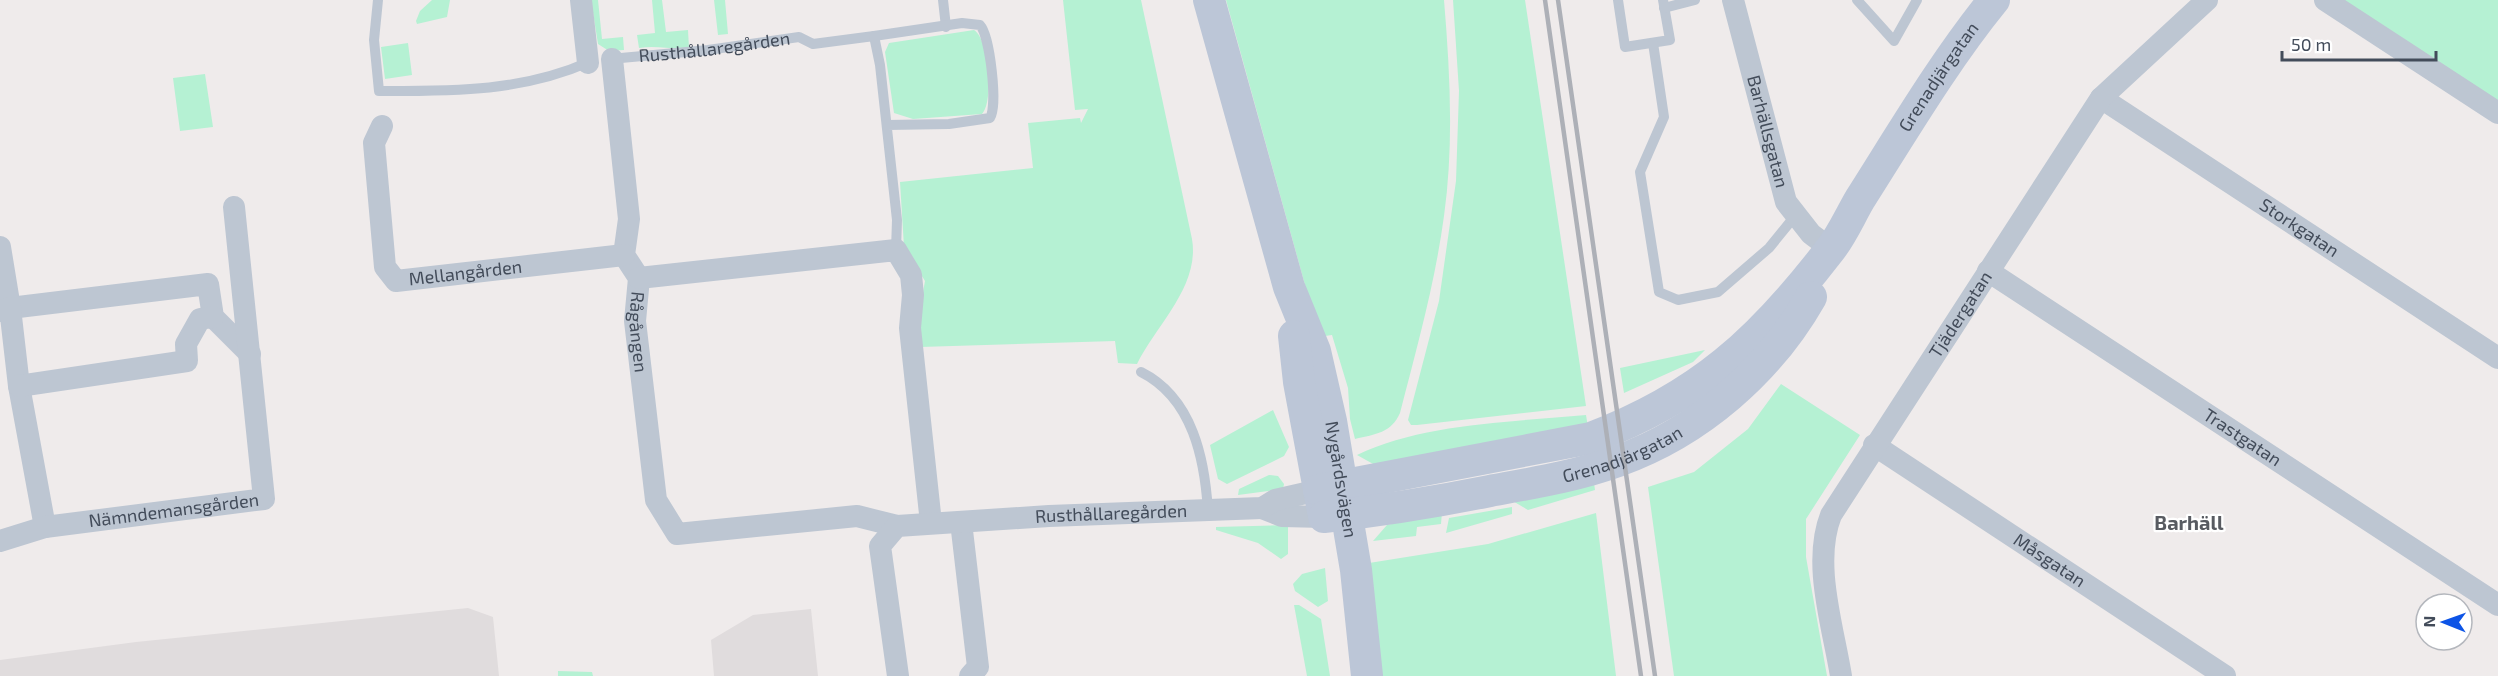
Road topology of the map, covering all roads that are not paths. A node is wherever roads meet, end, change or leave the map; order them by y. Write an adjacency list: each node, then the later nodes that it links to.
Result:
1 (378, 0): 18 (lane)
2 (581, 0): 18 (street)
3 (943, 0): 14 (lane)
4 (1209, 0): 38 (street, Nygårdsvägen)
5 (1618, 0): 16 (lane)
6 (1695, 0): 13 (lane)
7 (1733, 0): 24 (street, Barhällsgatan)
8 (1857, 0): 9 (lane)
9 (1917, 0)
10 (1995, 0): 26 (street, Grenadjärgatan)
11 (2206, 0): 19 (street, Tjädergatan)
12 (2325, 0): 20 (street)
13 (1664, 4): 16 (lane)
14 (946, 27): 15 (lane, Rusthållaregården); 21 (lane, Rusthållaregården)
15 (874, 36): 17 (lane, Rusthållaregården); 21 (lane)
16 (1653, 43): 24 (lane)
17 (612, 59): 18 (lane, Rusthållaregården); 28 (street)
18 (588, 63)
19 (2101, 98): 29 (street, Tjädergatan); 34 (street, Storkgatan)
20 (2498, 113)
21 (887, 125): 27 (lane)
22 (382, 126): 28 (street, Mellangården)
23 (234, 207): 33 (street, Nämndemansgården)
24 (1795, 216): 26 (street, Barhällsgatan)
25 (0, 247): 31 (street)
26 (1831, 249): 38 (street, Grenadjärgatan)
27 (896, 250): 30 (street); 41 (street)
28 (624, 255): 30 (street, Rågången)
29 (1988, 271): 37 (street, Tjädergatan); 46 (street, Trastgatan)
30 (639, 278): 44 (street, Rågången)
31 (5, 310): 32 (street); 36 (street)
32 (213, 317): 33 (street); 36 (street)
33 (250, 354): 43 (street, Nämndemansgården)
34 (2498, 358)
35 (1141, 372): 39 (lane)
36 (18, 386): 43 (street)
37 (1874, 446): 51 (street, Tjädergatan); 52 (street, Måsgatan)
38 (1333, 502): 39 (street, Rusthållaregården); 49 (street, Nygårdsvägen); 50 (street, Nygårdsvägen)
39 (1208, 512): 40 (street, Rusthållaregården)
40 (961, 522): 41 (street, Rusthållaregården); 48 (street)
41 (931, 523): 42 (street, Rusthållaregården)
42 (897, 526): 44 (street, Rusthållaregården); 47 (street)
43 (45, 527): 45 (street, Nämndemansgården)
44 (677, 534)
45 (0, 541)
46 (2498, 605)
47 (898, 676)
48 (970, 676)
49 (1354, 676)
50 (1367, 676)
51 (1841, 676)
52 (2225, 676)

